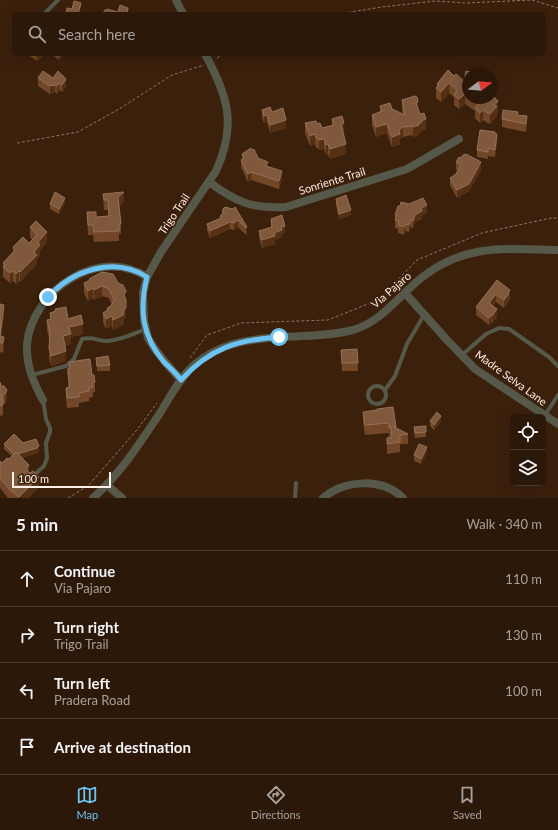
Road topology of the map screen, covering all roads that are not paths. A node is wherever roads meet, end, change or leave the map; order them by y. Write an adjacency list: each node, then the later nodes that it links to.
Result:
1 (58, 0): 3 (lane)
2 (176, 0): 4 (street)
3 (46, 12)
4 (182, 12)
5 (206, 56): 7 (street, Trigo Trail)
6 (459, 139): 7 (street, Sonriente Trail)
7 (209, 182): 9 (street, Trigo Trail)
8 (558, 250): 10 (street, Via Pajaro)
9 (147, 277): 12 (street, Trigo Trail); 15 (street)
10 (405, 293): 11 (street, Madre Selva Lane); 16 (street, Via Pajaro)
11 (424, 315): 13 (street, Madre Selva Lane); 17 (lane)
12 (146, 329): 15 (lane); 16 (street, Trigo Trail)
13 (461, 355): 14 (lane); 20 (street, Madre Selva Lane)
14 (558, 366)
15 (31, 376): 19 (street)
16 (181, 380): 26 (street, Via Pajaro)
17 (385, 390): 17 (lane)
18 (558, 395): 21 (lane)
19 (43, 400): 24 (lane)
20 (542, 414)
21 (546, 414)
22 (546, 417): 23 (street, Madre Selva Lane)
23 (558, 424)
24 (30, 479)
25 (296, 482): 29 (lane)
26 (107, 485): 27 (street, Via Pajaro); 28 (street)
27 (93, 498)
28 (122, 498)
29 (295, 498)
30 (323, 498): 31 (street)
31 (403, 498)

